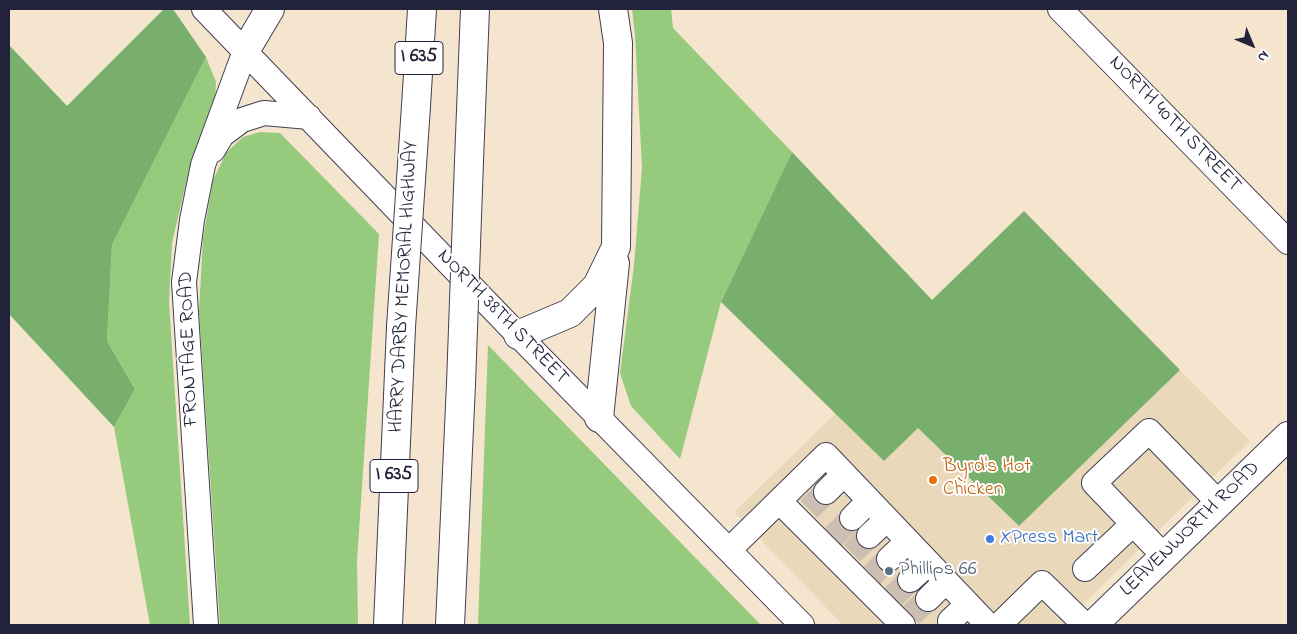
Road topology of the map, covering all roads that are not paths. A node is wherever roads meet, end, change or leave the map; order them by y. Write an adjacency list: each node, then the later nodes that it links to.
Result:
1 (204, 9): 7 (street, NORTH 38TH STREET)
2 (270, 9): 7 (main road)
3 (422, 9): 37 (main road, HARRY DARBY MEMORIAL HIGHWAY / I 635, bridge)
4 (475, 9): 38 (main road, I 635, bridge)
5 (612, 9): 11 (main road)
6 (1060, 9): 10 (street, NORTH 40TH STREET)
7 (245, 51): 8 (street, NORTH 38TH STREET); 9 (street, FRONTAGE ROAD)
8 (309, 117): 9 (street); 12 (street, NORTH 38TH STREET)
9 (203, 165): 36 (street, FRONTAGE ROAD)
10 (1288, 242)
11 (616, 247): 12 (main road); 13 (main road)
12 (518, 335): 13 (street, NORTH 38TH STREET)
13 (599, 418): 25 (street, NORTH 38TH STREET)
14 (1288, 436): 19 (main road, LEAVENWORTH ROAD)
15 (844, 474): 16 (street); 17 (street); 18 (street)
16 (826, 492)
17 (869, 500): 20 (street); 21 (street)
18 (778, 501): 25 (street); 35 (street)
19 (1219, 503): 22 (street); 26 (main road, LEAVENWORTH ROAD)
20 (852, 518)
21 (887, 519): 23 (street); 24 (street)
22 (1133, 524): 26 (street); 29 (street)
23 (869, 536)
24 (908, 541): 27 (street); 28 (street)
25 (729, 550): 39 (street, NORTH 38TH STREET)
26 (1164, 556): 43 (main road, LEAVENWORTH ROAD)
27 (889, 559)
28 (929, 563): 30 (street); 31 (street)
29 (1085, 569)
30 (910, 580)
31 (946, 581): 32 (street); 33 (street)
32 (928, 599)
33 (968, 604): 34 (street); 40 (street)
34 (950, 621)
35 (905, 622)
36 (206, 625)
37 (388, 625)
38 (450, 625)
39 (802, 625)
40 (988, 625)
41 (998, 625): 42 (street)
42 (1085, 625)
43 (1093, 625)

